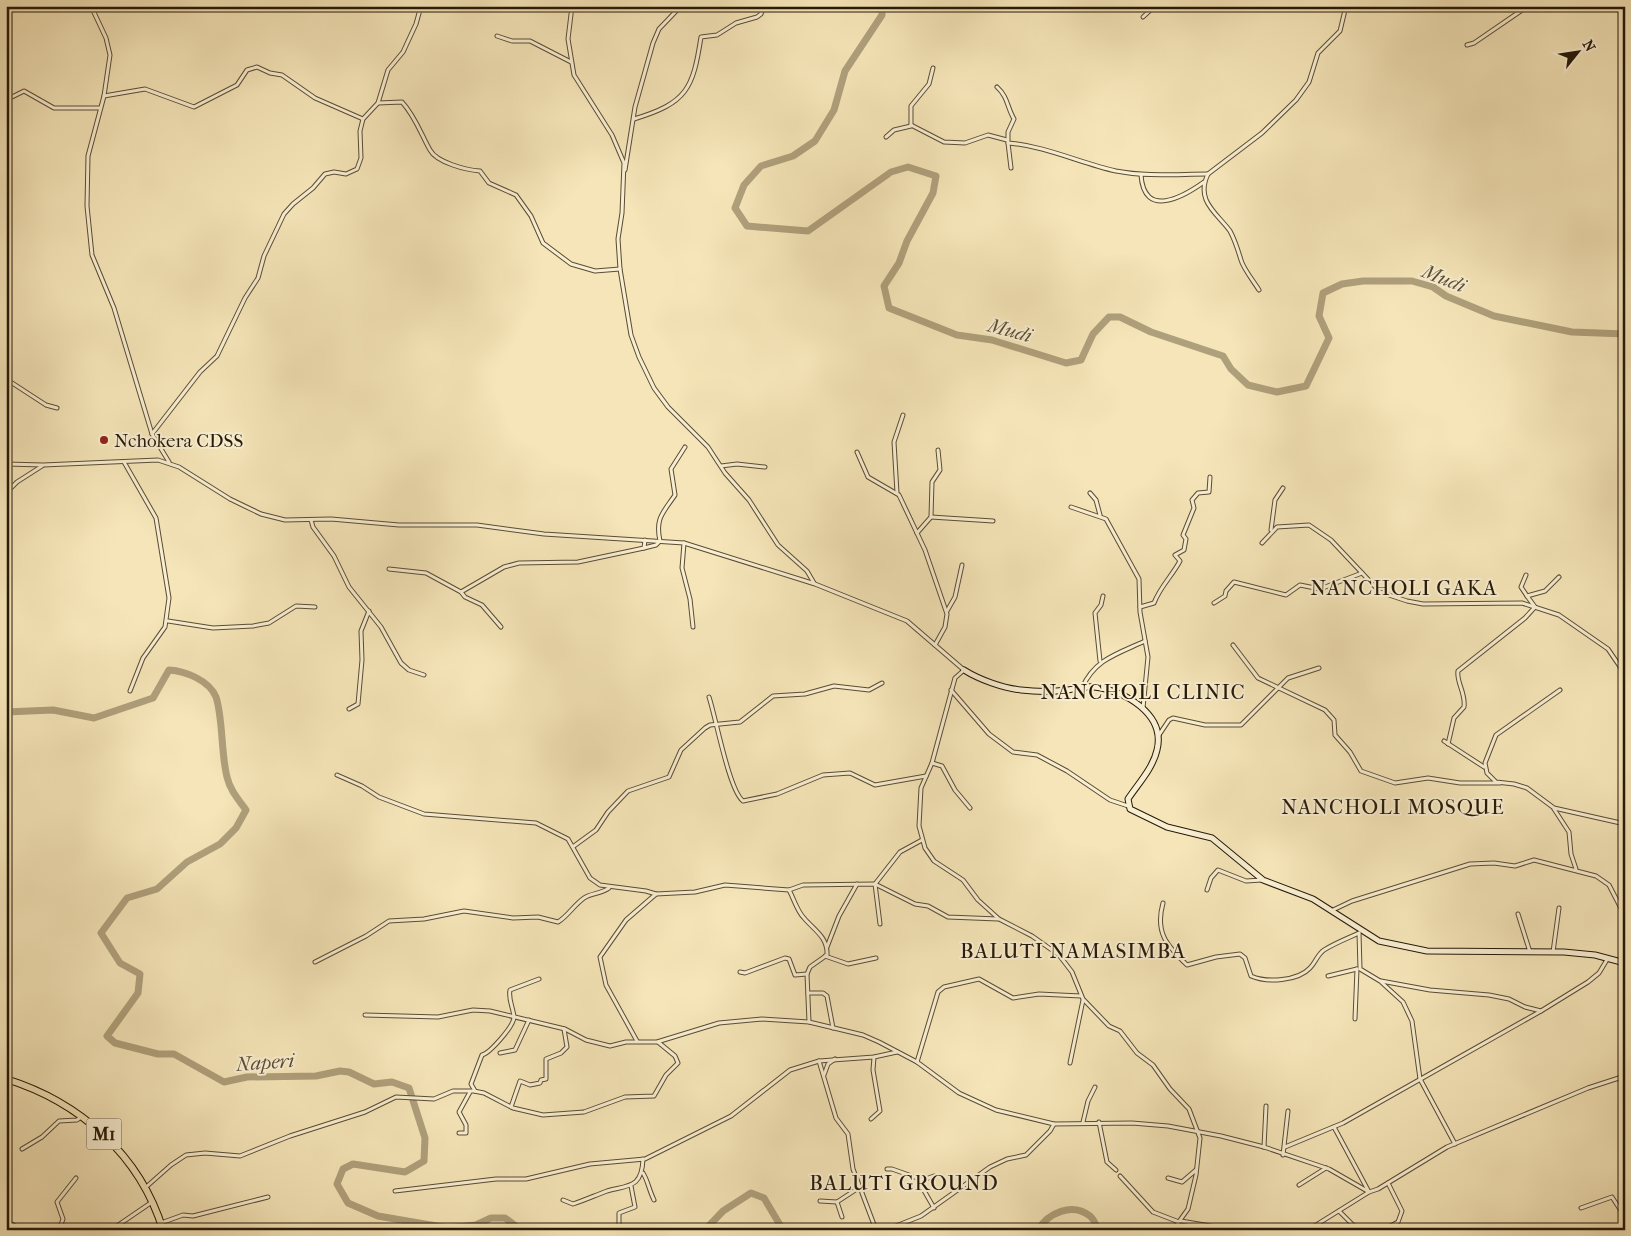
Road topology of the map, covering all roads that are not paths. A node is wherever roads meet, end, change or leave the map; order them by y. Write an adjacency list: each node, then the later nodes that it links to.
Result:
1 (91, 6): 15 (street)
2 (421, 6): 17 (street)
3 (572, 6): 12 (street)
4 (681, 6): 20 (street)
5 (764, 6): 20 (street)
6 (1155, 6): 9 (street)
7 (1346, 6): 26 (street)
8 (1528, 6): 11 (street)
9 (1143, 17)
10 (497, 36): 12 (street)
11 (1467, 45)
12 (571, 62): 25 (street)
13 (933, 68): 21 (street)
14 (997, 86): 23 (street)
15 (104, 96): 18 (street); 19 (street)
16 (6, 100): 18 (street)
17 (378, 103): 19 (street); 29 (street)
18 (100, 108): 34 (street)
19 (364, 119): 34 (street)
20 (634, 119): 25 (street)
21 (912, 125): 22 (street); 23 (street)
22 (886, 136)
23 (1008, 142): 24 (street); 27 (street)
24 (1010, 168)
25 (625, 174): 29 (street)
26 (1208, 174): 27 (street); 28 (street)
27 (1141, 175): 28 (street)
28 (1204, 182): 30 (street)
29 (620, 269): 42 (street)
30 (1259, 290)
31 (6, 379): 32 (street)
32 (57, 408)
33 (903, 416): 48 (street)
34 (152, 434): 39 (street)
35 (685, 447): 57 (street)
36 (938, 450): 51 (street)
37 (857, 452): 48 (street)
38 (124, 462): 39 (street); 41 (street); 76 (street)
39 (169, 463): 52 (street)
40 (6, 464): 41 (street)
41 (42, 465): 47 (street)
42 (721, 466): 43 (street); 66 (street)
43 (765, 467)
44 (1210, 478): 72 (street)
45 (1283, 488): 54 (street)
46 (1090, 492): 50 (street)
47 (6, 493)
48 (897, 493): 55 (street)
49 (1071, 507): 50 (street)
50 (1100, 516): 72 (street)
51 (931, 517): 53 (street); 55 (street)
52 (311, 520): 56 (street); 74 (street)
53 (992, 521)
54 (1271, 532): 58 (street); 63 (street)
55 (917, 533): 75 (street)
56 (645, 540): 57 (street); 60 (street)
57 (660, 541): 59 (street); 60 (street)
58 (1262, 542)
59 (684, 543): 66 (street); 78 (street)
60 (644, 548): 67 (street)
61 (962, 565): 75 (street)
62 (389, 569): 67 (street)
63 (1362, 574): 70 (street); 73 (street)
64 (1526, 574): 69 (street)
65 (1559, 577): 69 (street)
66 (815, 584): 80 (street)
67 (461, 592): 77 (street)
68 (1103, 596): 82 (street)
69 (1527, 596): 73 (street)
70 (1214, 604)
71 (315, 607): 76 (street)
72 (1140, 607): 79 (street)
73 (1535, 607): 85 (street); 99 (street)
74 (369, 611): 86 (street); 95 (street)
75 (946, 612): 80 (street)
76 (168, 621): 92 (street)
77 (501, 627)
78 (693, 627)
79 (1145, 641): 82 (street); 94 (street)
80 (935, 644): 84 (street)
81 (1233, 644): 88 (street)
82 (1100, 662): 89 (street)
83 (1319, 668): 88 (street)
84 (964, 670): 89 (street); 90 (street)
85 (1625, 674)
86 (424, 676)
87 (882, 683): 96 (street)
88 (1280, 687): 97 (street); 104 (street)
89 (1082, 688): 94 (street)
90 (951, 689): 100 (street); 105 (street)
91 (1560, 690): 101 (street)
92 (130, 691)
93 (709, 697): 96 (street)
94 (1143, 708): 97 (street)
95 (349, 710)
96 (717, 724): 103 (street); 110 (street)
97 (1158, 736): 105 (street)
98 (1444, 741): 99 (street)
99 (1448, 744): 101 (street)
100 (932, 763): 103 (street); 106 (street)
101 (1485, 768): 104 (street)
102 (337, 775): 110 (street)
103 (926, 776): 109 (street)
104 (1500, 783): 107 (street)
105 (1128, 806): 112 (street)
106 (970, 808)
107 (1554, 808): 108 (street); 111 (street)
108 (1625, 824)
109 (922, 840): 114 (street); 124 (street)
110 (574, 846): 115 (street)
111 (1576, 869): 121 (street); 123 (street)
112 (1263, 880): 117 (street); 121 (street)
113 (857, 884): 114 (street); 116 (street); 127 (street)
114 (875, 884): 124 (street); 125 (street)
115 (610, 888): 118 (street); 133 (street)
116 (788, 890): 118 (street); 127 (street)
117 (1207, 890)
118 (656, 894): 151 (street)
119 (1162, 902): 126 (street)
120 (1559, 908): 129 (street)
121 (1333, 910): 126 (street)
122 (1518, 914): 128 (street)
123 (1625, 916)
124 (999, 919): 142 (street)
125 (880, 924)
126 (1359, 932): 128 (street); 135 (street)
127 (826, 948): 130 (street)
128 (1530, 952): 129 (street)
129 (1553, 952): 132 (street)
130 (825, 956): 131 (street); 137 (street)
131 (876, 958)
132 (1608, 958): 134 (street); 143 (street)
133 (315, 962)
134 (1625, 963)
135 (1358, 969): 138 (street); 140 (street); 146 (street)
136 (740, 972): 137 (street)
137 (807, 974): 141 (street)
138 (1328, 976)
139 (539, 979): 145 (street)
140 (1380, 981): 143 (street); 163 (street)
141 (808, 993): 148 (street); 149 (street)
142 (1082, 998): 158 (street); 159 (street); 177 (street)
143 (1541, 1011): 163 (street)
144 (365, 1015): 145 (street)
145 (514, 1018): 147 (street); 166 (street)
146 (1355, 1019)
147 (529, 1020): 150 (street); 154 (street)
148 (810, 1022): 149 (street); 152 (street)
149 (833, 1028): 153 (street)
150 (564, 1029): 151 (street); 168 (street)
151 (637, 1041): 152 (street)
152 (657, 1042): 168 (street)
153 (898, 1052): 155 (street); 158 (street)
154 (500, 1053)
155 (874, 1057): 156 (street); 171 (street)
156 (836, 1058): 157 (street); 160 (street)
157 (819, 1061): 160 (street); 183 (street)
158 (917, 1062): 174 (street)
159 (1070, 1062)
160 (824, 1075): 197 (street)
161 (1625, 1076): 178 (street)
162 (6, 1079): 170 (highway, M1)
163 (1420, 1079): 175 (street); 178 (street)
164 (1095, 1087): 172 (street)
165 (470, 1091): 166 (street); 176 (street); 198 (street)
166 (475, 1091): 168 (street)
167 (1266, 1106): 179 (street)
168 (511, 1107)
169 (1288, 1111): 180 (street)
170 (82, 1116): 181 (street); 198 (highway, M1)
171 (871, 1119)
172 (1083, 1122): 173 (street); 174 (street)
173 (1099, 1122): 177 (street); 187 (street)
174 (1054, 1124): 207 (street)
175 (1334, 1127): 180 (street); 200 (street)
176 (458, 1133)
177 (1199, 1133): 179 (street); 186 (street)
178 (1455, 1144): 194 (street)
179 (1264, 1147): 182 (street)
180 (1285, 1148): 182 (street)
181 (22, 1149)
182 (1283, 1154): 184 (street)
183 (643, 1159): 188 (street); 199 (street)
184 (1326, 1168): 195 (street); 200 (street)
185 (887, 1169): 193 (street)
186 (1197, 1169): 192 (street); 213 (street)
187 (1116, 1170)
188 (643, 1173): 196 (street); 203 (street)
189 (934, 1176): 193 (street)
190 (1120, 1176): 213 (street)
191 (76, 1178): 217 (street)
192 (1168, 1178)
193 (923, 1180): 207 (street)
194 (1388, 1183): 200 (street); 225 (street)
195 (1299, 1184)
196 (631, 1186): 202 (street); 215 (street)
197 (860, 1187): 206 (street); 219 (street)
198 (145, 1189): 205 (highway, M1)
199 (395, 1191)
200 (1369, 1192): 209 (street)
201 (268, 1197): 214 (street)
202 (563, 1200)
203 (654, 1200)
204 (820, 1201): 206 (street)
205 (152, 1202): 214 (highway, M1); 218 (street)
206 (837, 1202): 210 (street)
207 (934, 1208): 220 (street)
208 (1581, 1208): 211 (street)
209 (1339, 1211): 223 (street); 224 (street)
210 (842, 1217)
211 (1625, 1217)
212 (6, 1220): 216 (street)
213 (1180, 1221): 221 (street); 222 (street)
214 (162, 1227)
215 (612, 1229)
216 (21, 1230)
217 (59, 1230)
218 (111, 1230)
219 (876, 1230)
220 (886, 1230)
221 (1173, 1230)
222 (1234, 1230)
223 (1308, 1230)
224 (1358, 1230)
225 (1383, 1230)

